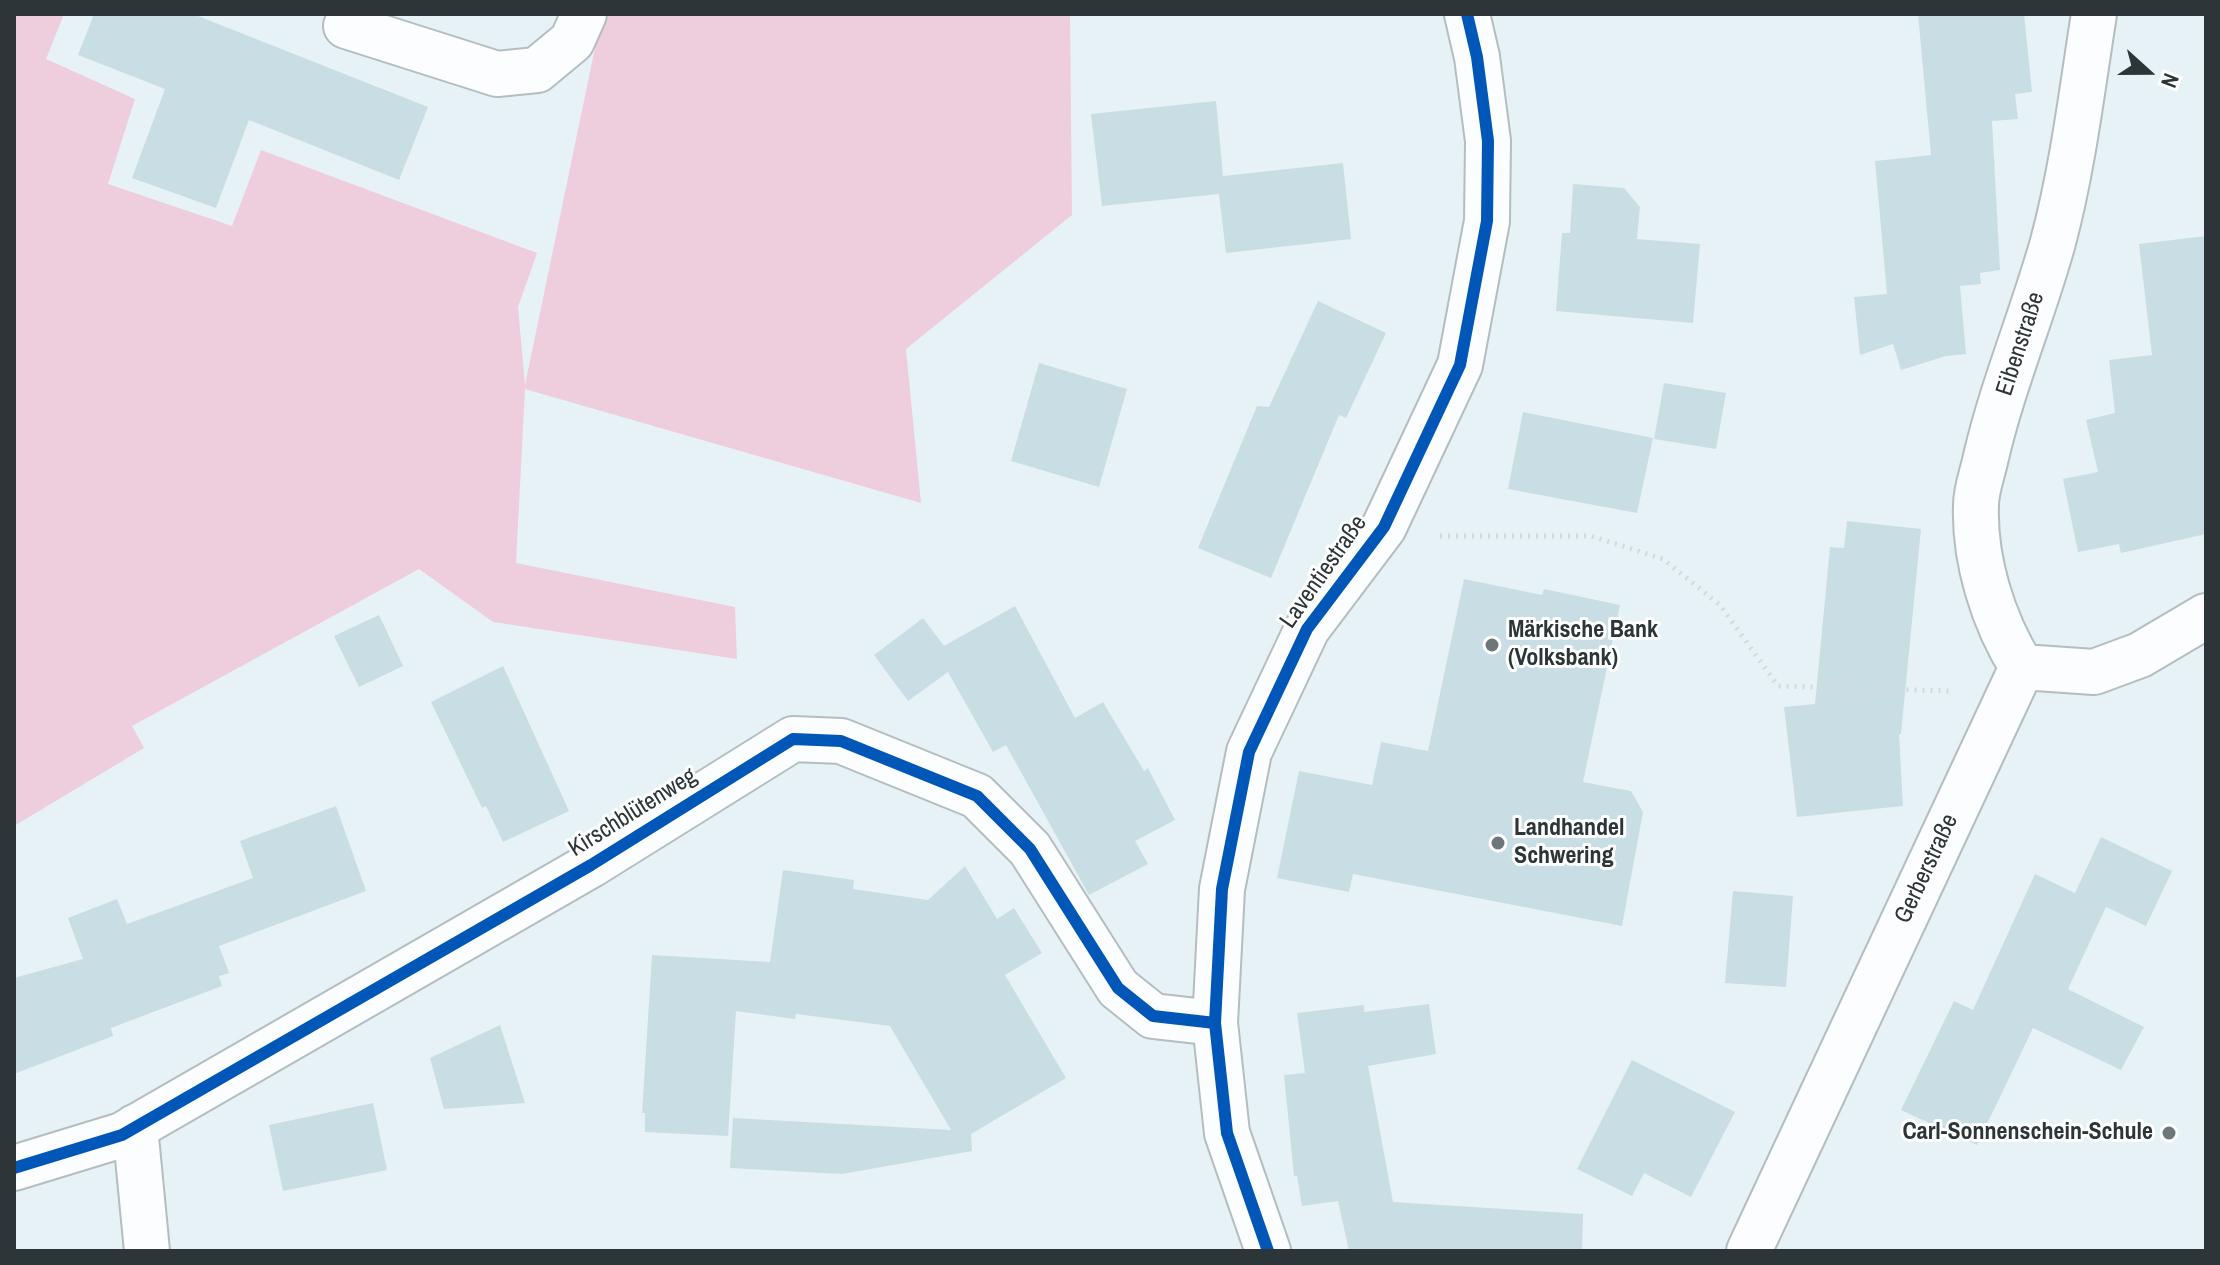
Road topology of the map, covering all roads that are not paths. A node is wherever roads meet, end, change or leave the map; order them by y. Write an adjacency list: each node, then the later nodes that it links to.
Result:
1 (584, 14): 4 (street)
2 (1467, 14): 7 (street, Laventiestraße)
3 (2094, 14): 6 (street, Eibenstraße)
4 (346, 26)
5 (2206, 616): 6 (street)
6 (2022, 667): 12 (street, Gerberstraße)
7 (1215, 1023): 8 (street, Kirschblütenweg); 11 (street, Laventiestraße)
8 (135, 1127): 9 (street, Kirschblütenweg); 10 (street)
9 (14, 1168)
10 (147, 1251)
11 (1268, 1251)
12 (1749, 1251)

